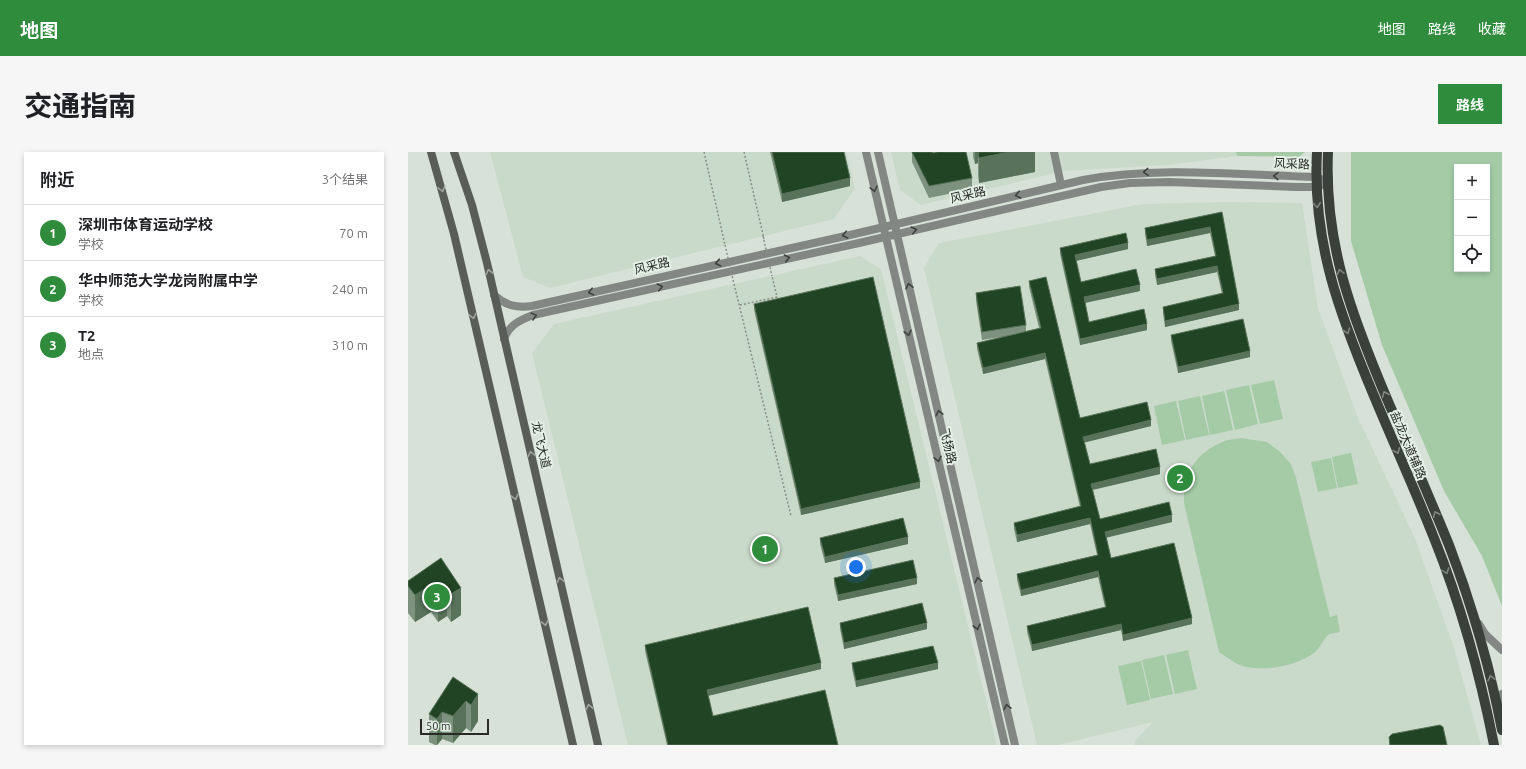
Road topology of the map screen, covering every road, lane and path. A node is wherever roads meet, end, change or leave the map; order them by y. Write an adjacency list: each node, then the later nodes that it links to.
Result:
1 (431, 152): 28 (main road, one-way to 28)
2 (454, 152): 19 (main road, 龙飞大道, one-way to 2)
3 (704, 152): 20 (path, bridge)
4 (744, 152): 18 (path)
5 (866, 152): 14 (street, 飞扬路, one-way to 14)
6 (878, 152): 13 (street, 飞扬路)
7 (1054, 152): 12 (street)
8 (1317, 152): 10 (main road, 盐龙大道辅路)
9 (1328, 152): 11 (main road, 盐龙大道辅路)
10 (1316, 182): 11 (street, 风采路); 12 (street, 风采路, one-way to 12); 15 (street, 风采路, one-way to 10); 32 (main road, 盐龙大道辅路, one-way to 32)
11 (1328, 182): 23 (main road, 盐龙大道辅路, one-way to 11)
12 (1062, 185): 13 (street, 风采路, one-way to 13)
13 (894, 224): 14 (street, 风采路); 15 (street, 飞扬路)
14 (883, 227): 17 (street, 飞扬路); 19 (street, 风采路, one-way to 19)
15 (897, 234): 17 (street, 风采路); 31 (street, 飞扬路, one-way to 15)
16 (763, 236): 18 (path, bridge)
17 (886, 237): 21 (street, 风采路, one-way to 17); 30 (street, 飞扬路, one-way to 30)
18 (764, 239): 20 (path, bridge)
19 (494, 295): 21 (main road, 龙飞大道)
20 (740, 305): 22 (path)
21 (504, 339): 29 (main road, 龙飞大道, one-way to 21)
22 (791, 516)
23 (1474, 616): 24 (street); 26 (main road, 盐龙大道辅路, one-way to 23)
24 (1502, 650)
25 (1502, 694): 26 (street)
26 (1497, 705): 27 (main road, 盐龙大道辅路)
27 (1502, 730)
28 (573, 745)
29 (598, 745)
30 (1005, 745)
31 (1016, 745)
32 (1494, 745)

